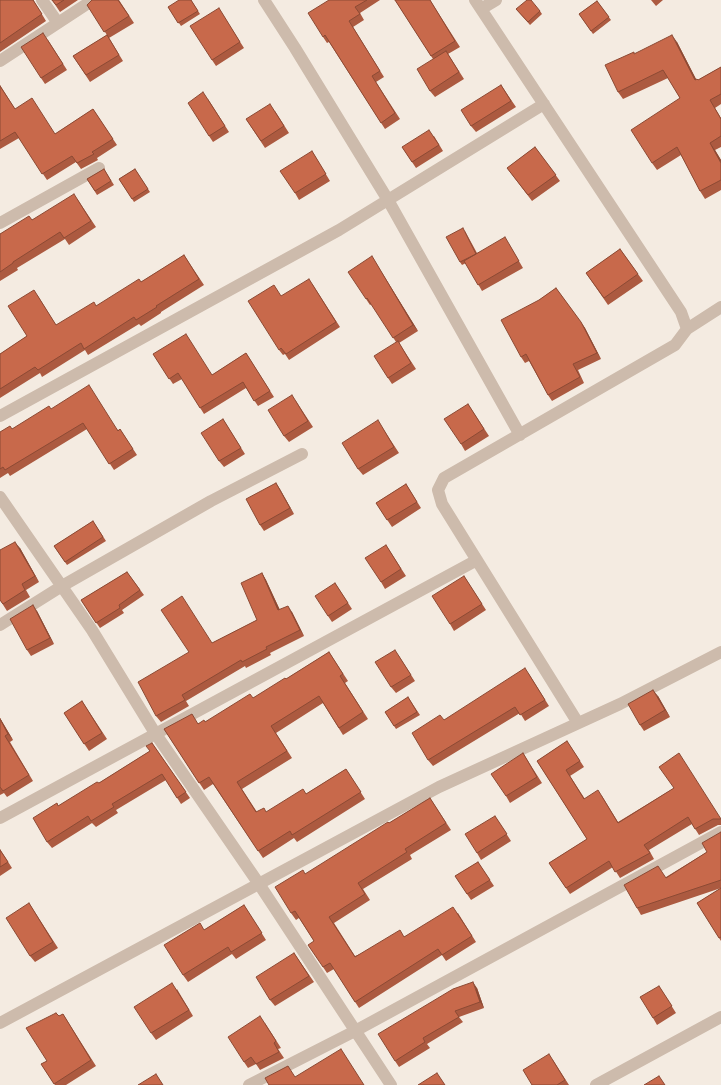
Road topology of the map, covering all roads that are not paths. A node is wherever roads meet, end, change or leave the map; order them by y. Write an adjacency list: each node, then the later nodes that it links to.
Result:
1 (42, 0): 6 (street)
2 (93, 0): 6 (street)
3 (264, 0): 10 (street)
4 (496, 0): 5 (street)
5 (478, 5): 8 (street)
6 (58, 23): 7 (street)
7 (0, 61)
8 (544, 104): 10 (street); 13 (street)
9 (99, 168): 11 (street)
10 (388, 200): 14 (street); 15 (street)
11 (0, 223)
12 (721, 307): 13 (street)
13 (687, 328): 15 (street)
14 (0, 416)
15 (520, 435): 18 (street)
16 (302, 454): 19 (street)
17 (0, 497): 19 (street)
18 (477, 560): 22 (street); 23 (street)
19 (62, 586): 20 (street); 23 (street)
20 (0, 625)
21 (721, 652): 22 (street)
22 (578, 723): 26 (street)
23 (156, 733): 24 (street); 26 (street)
24 (0, 818)
25 (721, 832): 29 (street)
26 (259, 884): 28 (street); 29 (street)
27 (721, 1017): 32 (street)
28 (0, 1023)
29 (355, 1032): 30 (street); 31 (street)
30 (249, 1085)
31 (391, 1085)
32 (596, 1085)

